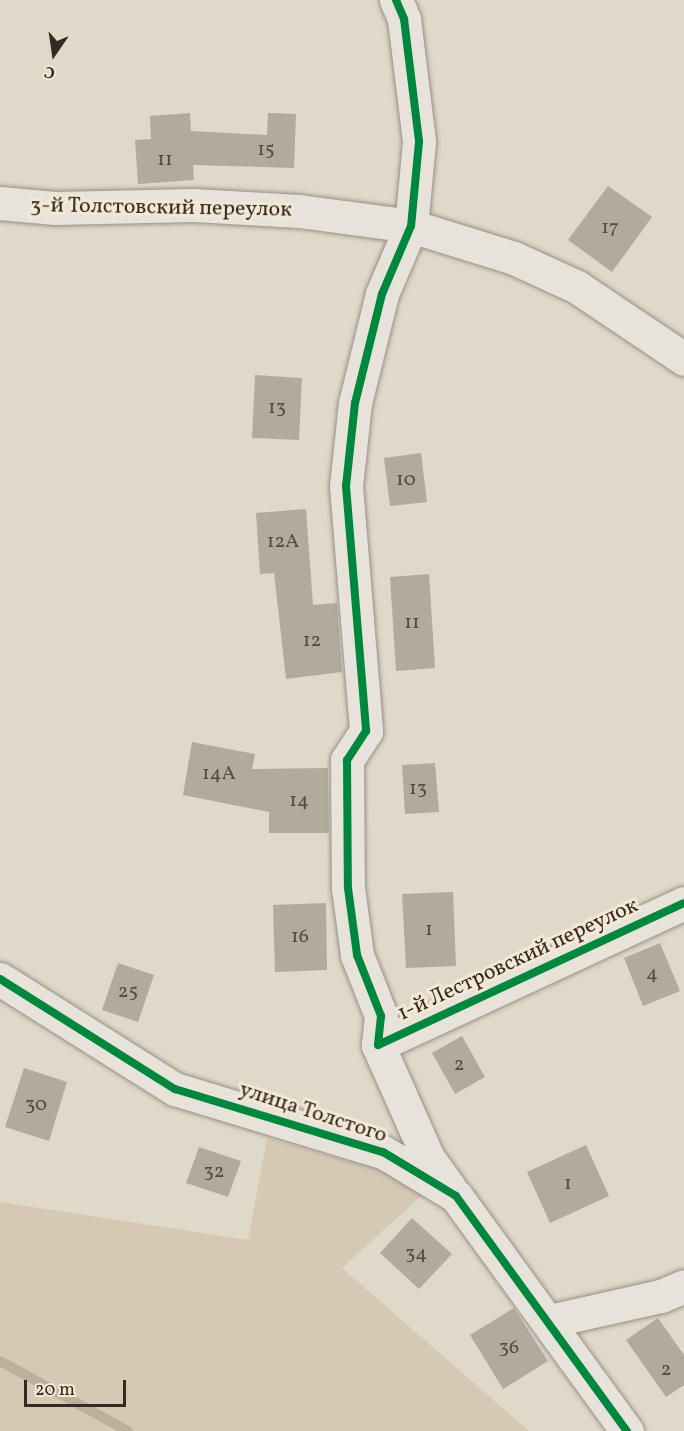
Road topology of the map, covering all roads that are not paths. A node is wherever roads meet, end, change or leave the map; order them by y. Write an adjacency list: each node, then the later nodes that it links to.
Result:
1 (396, 0): 3 (street, 1-й Лестровский переулок)
2 (0, 203): 3 (street, 3-й Толстовский переулок)
3 (411, 226): 4 (street, 3-й Толстовский переулок); 7 (street, 1-й Лестровский переулок)
4 (684, 360)
5 (684, 903): 7 (street, 1-й Лестровский переулок)
6 (0, 979): 8 (street, улица Толстого)
7 (378, 1044): 8 (street)
8 (456, 1196): 10 (street, улица Толстого)
9 (684, 1286): 10 (street)
10 (549, 1321): 11 (street, улица Толстого)
11 (627, 1431)

